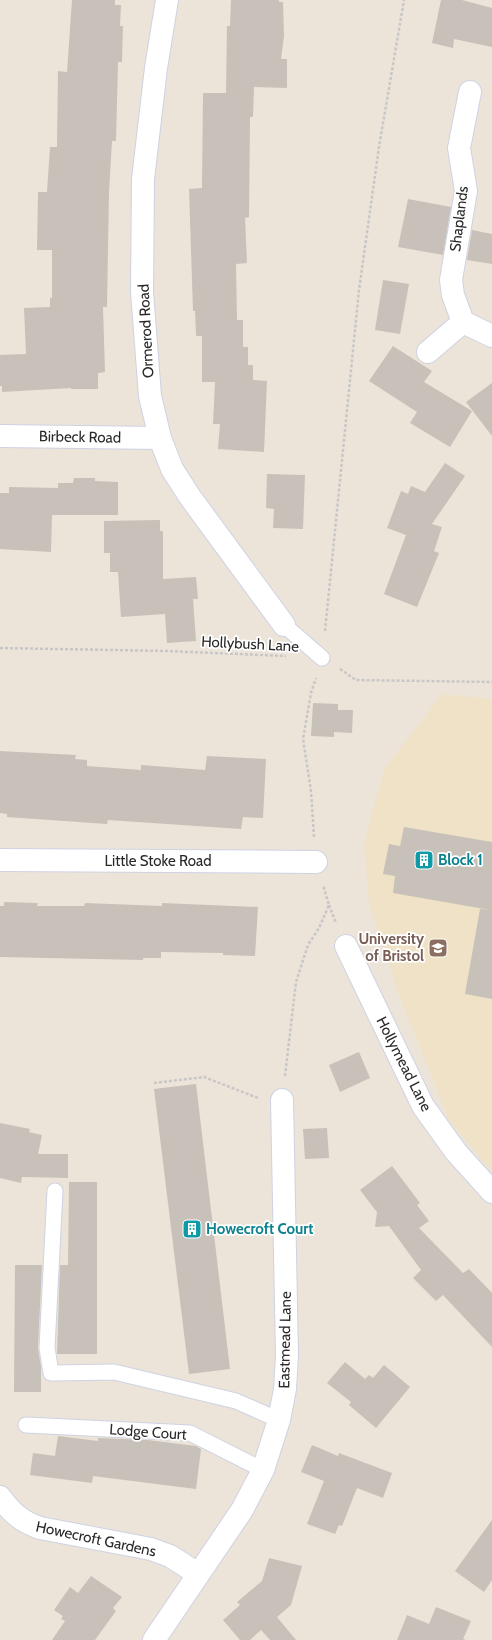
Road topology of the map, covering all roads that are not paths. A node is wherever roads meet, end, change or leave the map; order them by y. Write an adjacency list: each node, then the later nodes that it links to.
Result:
1 (168, 0): 7 (street, Ormerod Road)
2 (470, 92): 3 (street, Shaplands)
3 (463, 322): 4 (street); 5 (street)
4 (492, 336)
5 (428, 352)
6 (0, 436): 7 (street, Birbeck Road)
7 (160, 438): 8 (street, Ormerod Road)
8 (284, 625): 9 (lane)
9 (322, 658)
10 (0, 860): 11 (street, Little Stoke Road)
11 (316, 862)
12 (346, 946): 15 (street, Hollymead Lane)
13 (282, 1103): 16 (street, Eastmead Lane)
14 (56, 1191): 16 (lane)
15 (492, 1192)
16 (279, 1420): 18 (street, Eastmead Lane)
17 (26, 1425): 18 (lane, Lodge Court)
18 (263, 1470): 20 (street, Eastmead Lane)
19 (0, 1498): 20 (street, Howecroft Gardens)
20 (198, 1574): 21 (street, Eastmead Lane)
21 (154, 1640)

